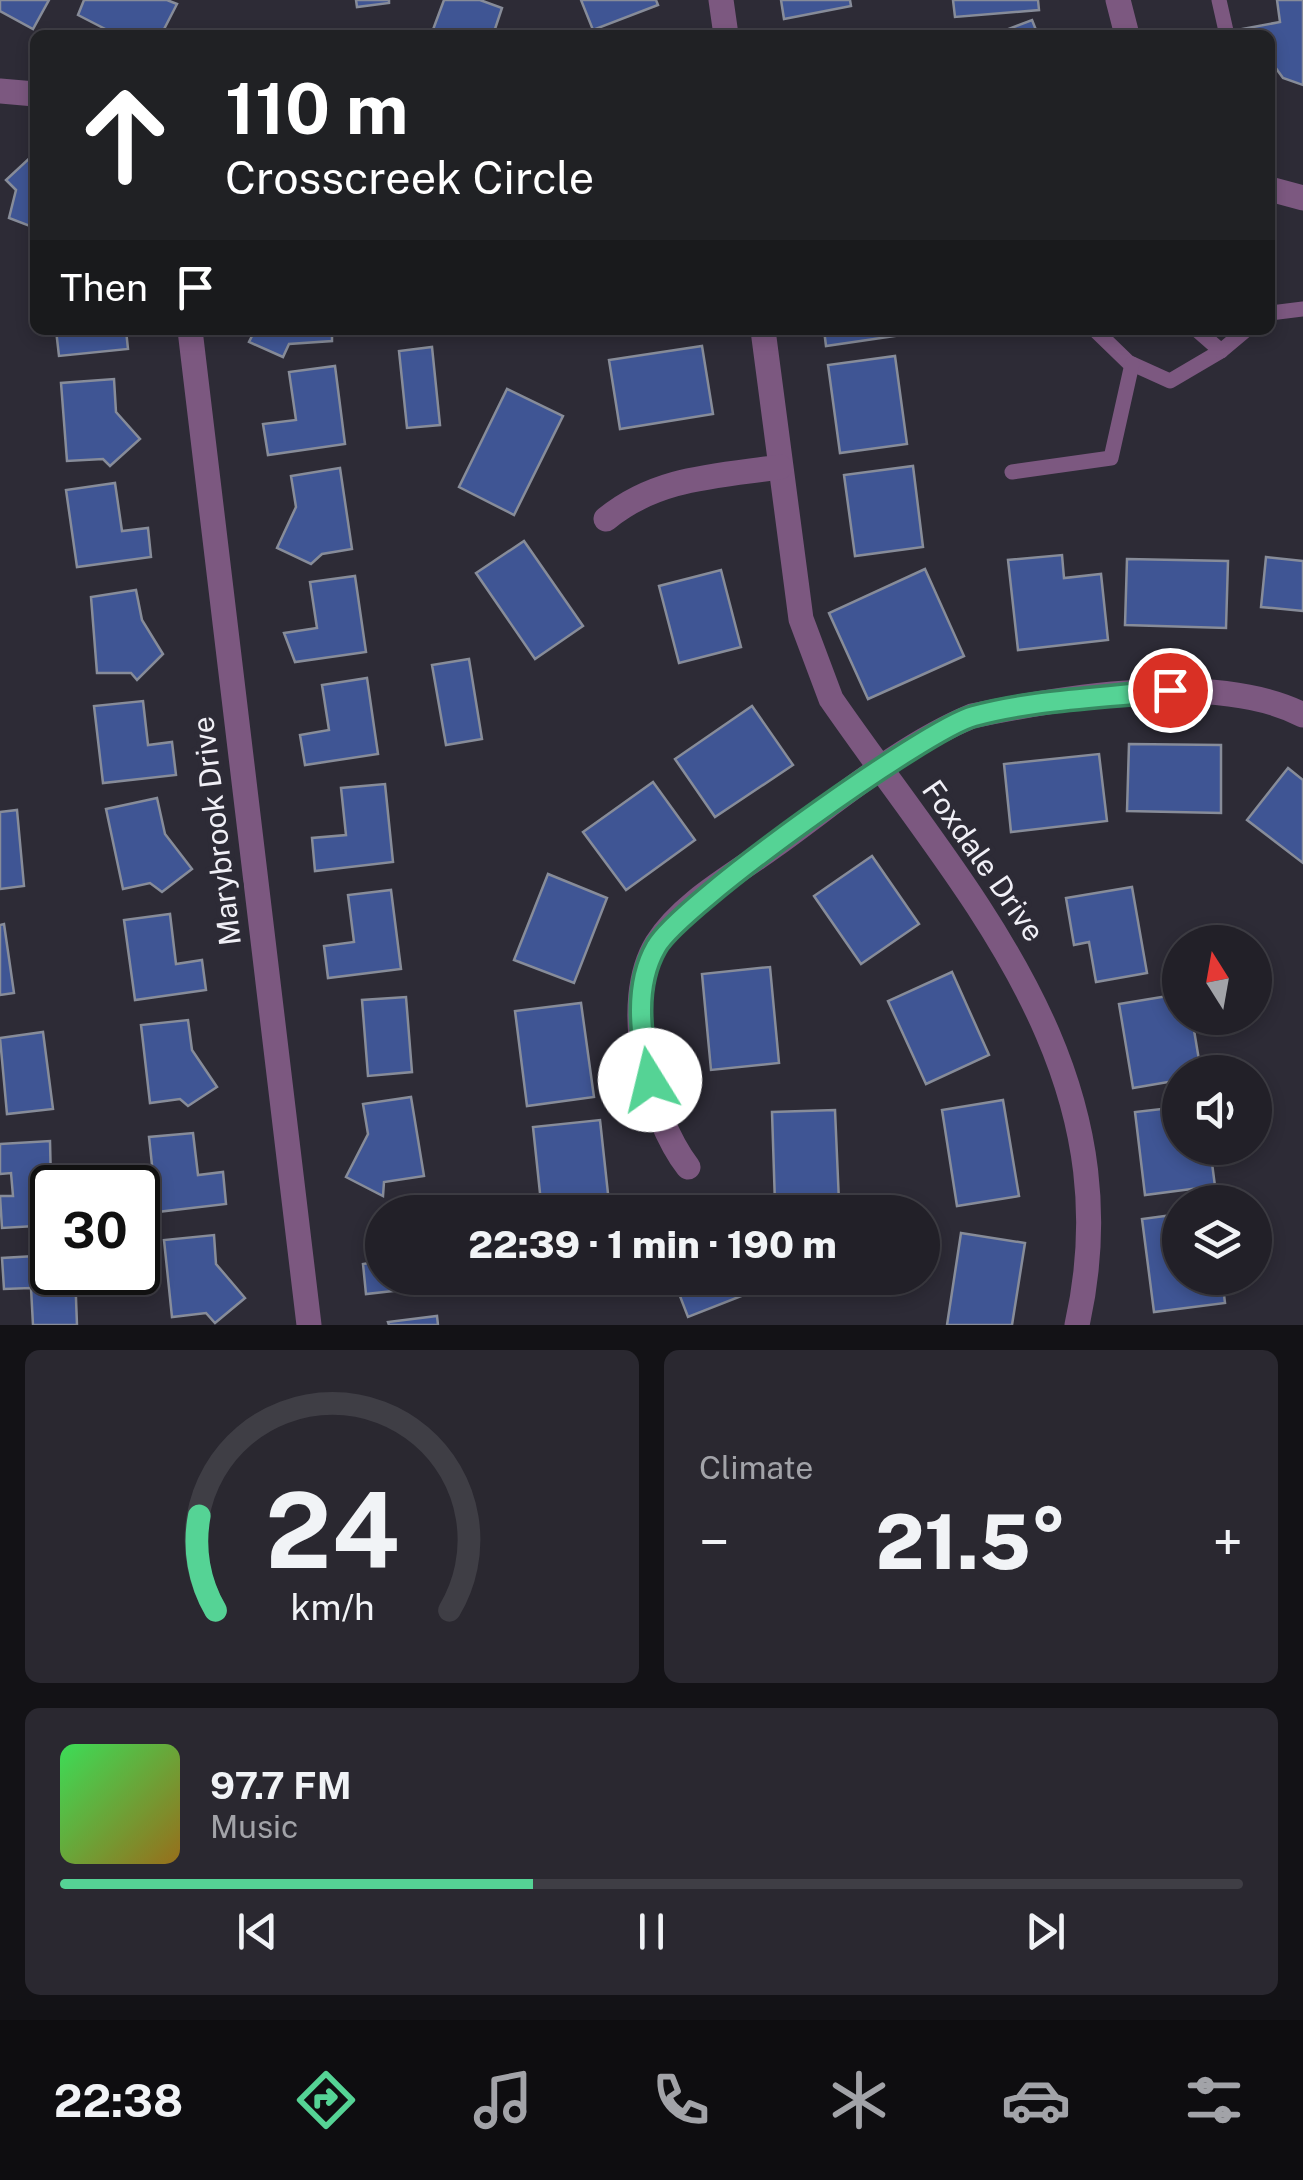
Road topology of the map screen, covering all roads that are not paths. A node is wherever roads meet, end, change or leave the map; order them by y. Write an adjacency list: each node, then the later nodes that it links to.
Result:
1 (721, 0): 4 (street)
2 (1118, 0): 5 (street)
3 (1219, 0): 6 (lane)
4 (725, 30)
5 (1126, 30)
6 (1226, 30)
7 (0, 91): 8 (street)
8 (30, 94)
9 (1275, 190): 10 (street)
10 (1303, 198)
11 (1303, 309): 12 (lane)
12 (1275, 312)
13 (191, 335): 26 (street, Marybrook Drive)
14 (764, 335): 20 (street, Foxdale Drive)
15 (1101, 335): 19 (lane)
16 (1203, 335): 18 (lane)
17 (1240, 335): 18 (lane)
18 (1221, 351): 19 (lane)
19 (1132, 364): 21 (lane)
20 (780, 467): 22 (street); 24 (street, Foxdale Drive)
21 (1012, 472)
22 (606, 520)
23 (1303, 715): 24 (street)
24 (880, 770): 25 (street); 27 (street, Foxdale Drive)
25 (688, 1167)
26 (309, 1325)
27 (1077, 1325)

